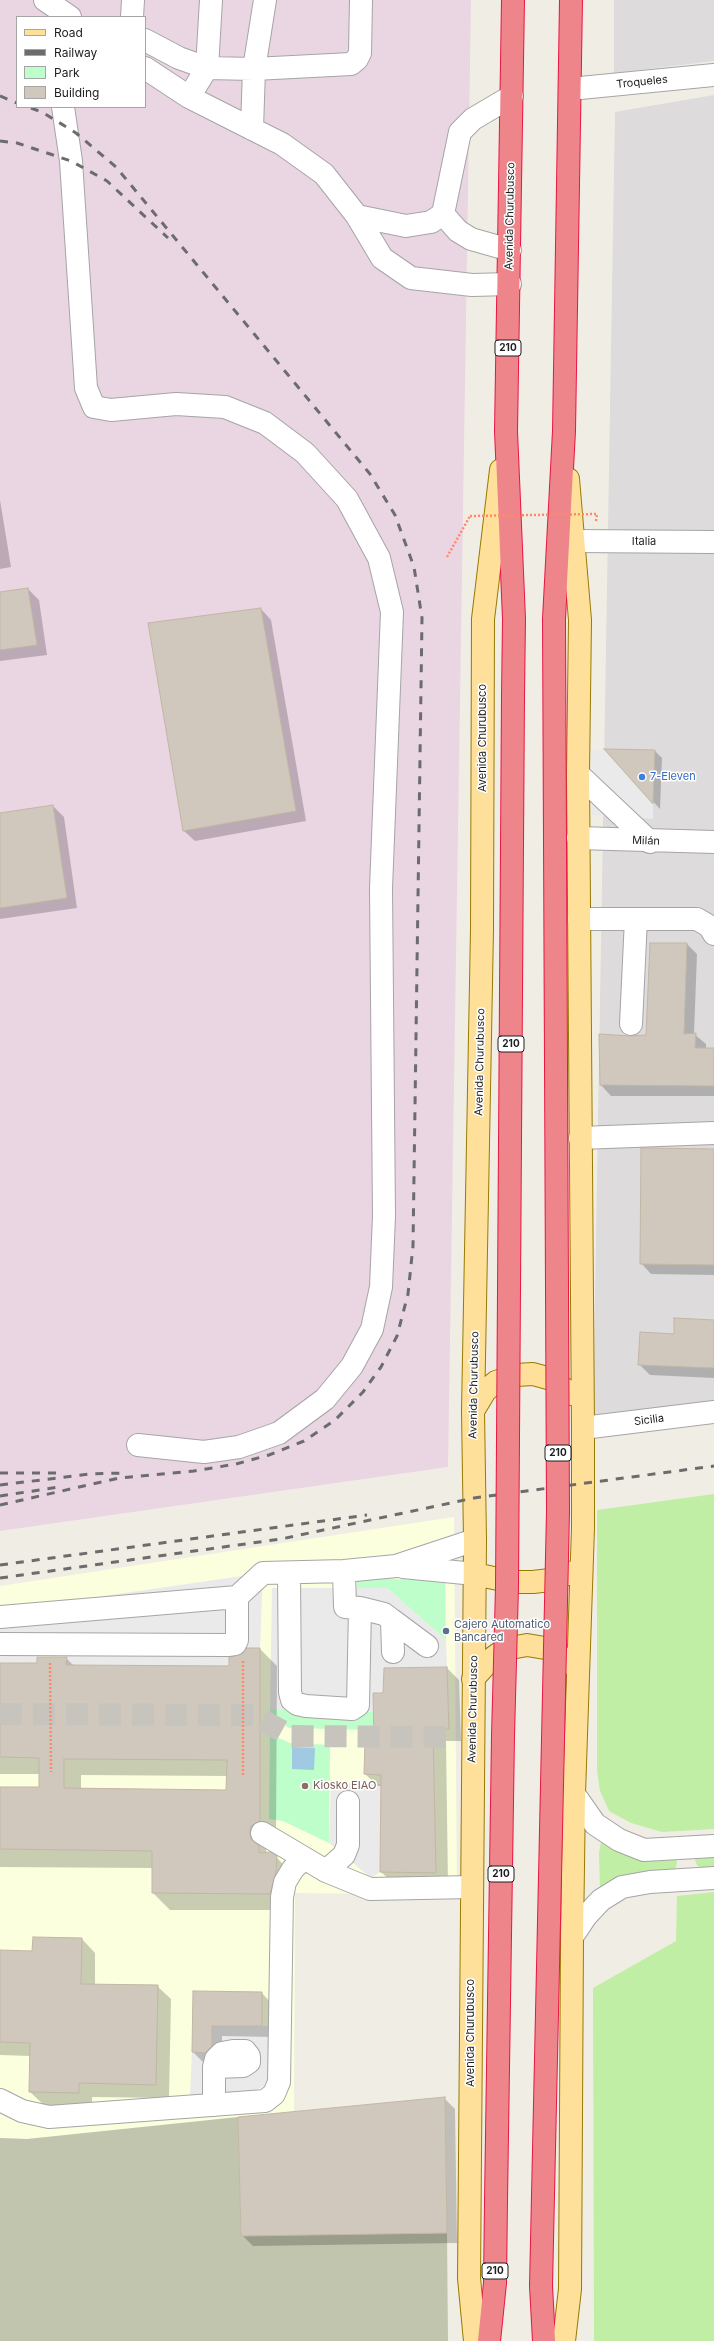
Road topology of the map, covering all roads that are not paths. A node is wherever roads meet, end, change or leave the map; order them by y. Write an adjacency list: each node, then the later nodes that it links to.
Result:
1 (39, 0): 9 (street)
2 (45, 0): 10 (street)
3 (133, 0): 11 (street)
4 (211, 0): 13 (street)
5 (265, 0): 15 (street)
6 (361, 0): 15 (street)
7 (513, 0): 18 (highway, Avenida Churubusco / 210)
8 (571, 0): 17 (highway, 210)
9 (43, 16)
10 (69, 16)
11 (132, 16)
12 (146, 41): 13 (street)
13 (207, 68): 15 (street); 19 (street)
14 (146, 69): 19 (street)
15 (254, 69): 21 (street)
16 (714, 75): 17 (street, Troqueles)
17 (570, 89): 27 (highway, 210)
18 (512, 96): 22 (street); 24 (highway, Avenida Churubusco / 210)
19 (189, 97): 21 (street)
20 (63, 108): 43 (street)
21 (252, 129): 23 (street)
22 (443, 214): 23 (street); 24 (street)
23 (357, 216): 25 (street)
24 (510, 250): 25 (highway, Avenida Churubusco / 210)
25 (510, 284): 26 (highway, Avenida Churubusco / 210)
26 (506, 431): 40 (main road, Avenida Churubusco); 76 (highway, Avenida Churubusco / 210, bridge)
27 (564, 431): 28 (main road); 77 (highway, 210, bridge)
28 (574, 541): 29 (street, Italia); 30 (main road)
29 (714, 542)
30 (578, 774): 31 (main road); 32 (street)
31 (578, 838): 32 (street, Milán); 35 (main road)
32 (650, 842): 33 (street, Milán)
33 (714, 842)
34 (636, 919): 35 (street); 36 (street); 37 (street)
35 (579, 920): 39 (main road)
36 (714, 934)
37 (631, 1024)
38 (714, 1133): 39 (street)
39 (580, 1138): 42 (main road)
40 (473, 1411): 42 (main road); 44 (main road, Avenida Churubusco)
41 (714, 1412): 42 (street, Sicilia)
42 (583, 1418): 46 (main road)
43 (138, 1445)
44 (475, 1540): 45 (street); 49 (main road, Avenida Churubusco)
45 (396, 1566): 47 (street); 49 (street)
46 (582, 1566): 49 (main road); 59 (main road)
47 (344, 1571): 48 (street); 51 (street)
48 (289, 1573): 50 (street); 51 (street)
49 (474, 1574): 60 (main road, Avenida Churubusco)
50 (237, 1596): 52 (street); 57 (street)
51 (360, 1608): 54 (street)
52 (60, 1611): 53 (street); 57 (street)
53 (0, 1617)
54 (392, 1620): 56 (street); 58 (street)
55 (0, 1644): 57 (street)
56 (427, 1646)
57 (55, 1650)
58 (393, 1652)
59 (578, 1675): 60 (main road); 61 (main road)
60 (473, 1679): 70 (main road, Avenida Churubusco)
61 (574, 1794): 65 (street); 71 (main road)
62 (348, 1802): 67 (street)
63 (262, 1833): 66 (street)
64 (714, 1846): 65 (street)
65 (682, 1847): 69 (street)
66 (304, 1858): 67 (street); 74 (street)
67 (326, 1871): 70 (street)
68 (714, 1878): 69 (street)
69 (683, 1879): 71 (street)
70 (472, 1887): 75 (main road, Avenida Churubusco)
71 (572, 1937): 78 (main road)
72 (214, 2067): 74 (street)
73 (0, 2100): 74 (street)
74 (214, 2105)
75 (475, 2341)
76 (489, 2341)
77 (544, 2341)
78 (564, 2341)

